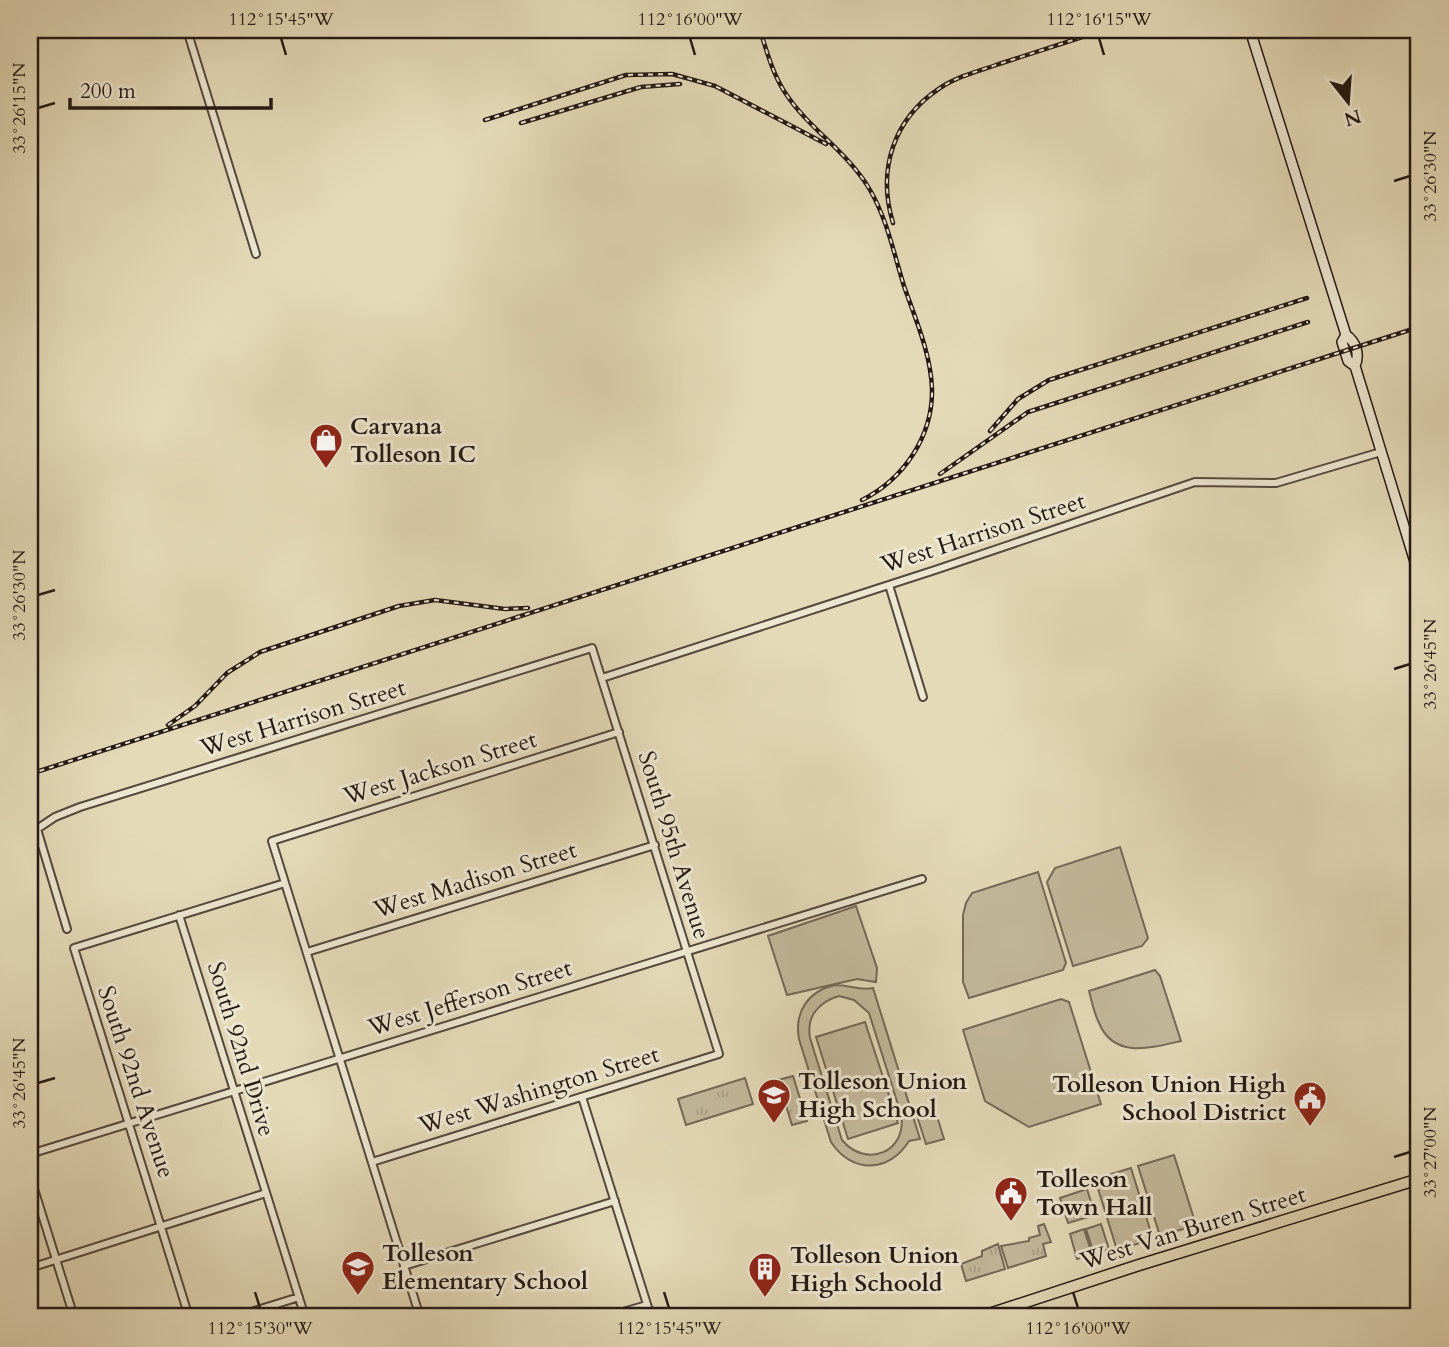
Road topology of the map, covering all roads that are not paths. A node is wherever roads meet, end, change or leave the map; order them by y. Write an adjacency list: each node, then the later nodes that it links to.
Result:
1 (187, 30): 3 (street)
2 (1250, 30): 4 (main road)
3 (256, 254)
4 (1381, 452): 5 (main road); 6 (street, West Harrison Street)
5 (1419, 575)
6 (889, 585): 8 (street, West Harrison Street); 9 (street)
7 (593, 648): 8 (street, South 95th Avenue); 12 (street, West Harrison Street)
8 (602, 678): 10 (street, South 95th Avenue)
9 (923, 698)
10 (620, 732): 13 (street, South 95th Avenue); 15 (street, West Jackson Street)
11 (30, 822): 12 (street)
12 (37, 829): 17 (street)
13 (655, 845): 18 (street, South 95th Avenue); 19 (street, West Madison Street)
14 (922, 879): 18 (street, West Jefferson Street)
15 (285, 883): 16 (street); 19 (street)
16 (179, 915): 22 (street, South 92nd Drive); 24 (street, South 92nd Avenue)
17 (67, 929)
18 (687, 951): 20 (street, South 95th Avenue); 21 (street, West Jefferson Street)
19 (307, 953): 21 (street)
20 (719, 1054): 23 (street, West Washington Street)
21 (339, 1058): 22 (street, West Jefferson Street); 26 (street)
22 (235, 1090): 24 (street, West Jefferson Street); 29 (street, South 92nd Drive)
23 (582, 1097): 26 (street, West Washington Street); 30 (street)
24 (129, 1123): 25 (street, West Jefferson Street); 31 (street, South 92nd Avenue)
25 (30, 1154)
26 (372, 1162): 33 (street)
27 (30, 1176): 32 (street)
28 (1419, 1179): 37 (main road, West Van Buren Street)
29 (266, 1194): 31 (street); 35 (street, South 92nd Drive)
30 (615, 1202): 33 (street); 36 (street)
31 (161, 1227): 32 (street); 39 (street, South 92nd Avenue)
32 (56, 1260): 34 (street); 38 (street)
33 (404, 1266): 42 (street)
34 (30, 1268)
35 (299, 1297): 40 (street); 41 (street, South 92nd Drive)
36 (647, 1305): 43 (street); 44 (street)
37 (1017, 1306): 45 (main road, West Van Buren Street); 46 (street)
38 (74, 1317)
39 (189, 1317)
40 (235, 1317)
41 (305, 1317)
42 (420, 1317)
43 (606, 1317)
44 (651, 1317)
45 (980, 1317)
46 (1021, 1317)

